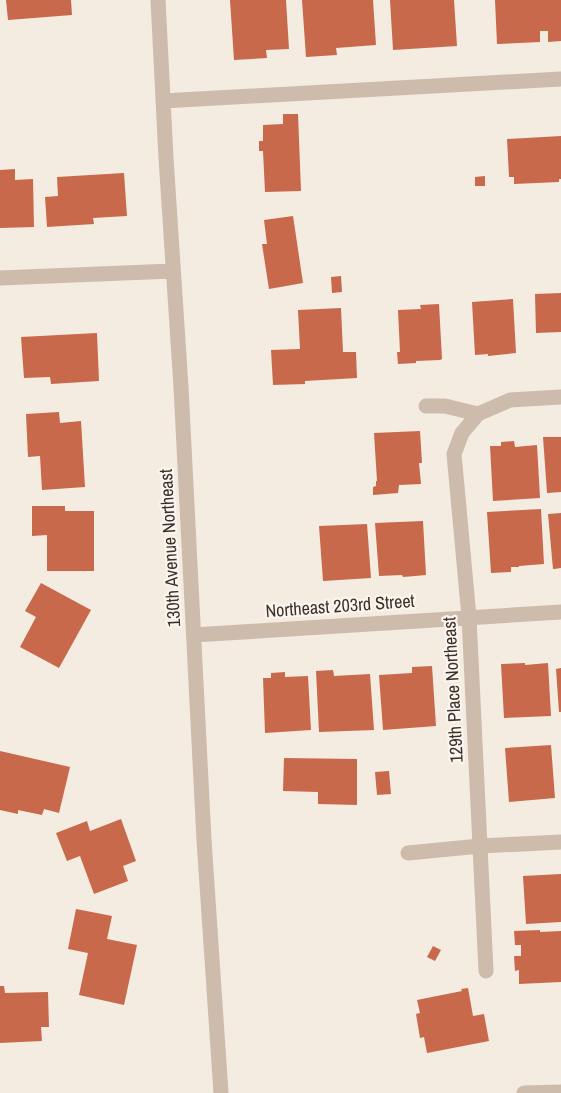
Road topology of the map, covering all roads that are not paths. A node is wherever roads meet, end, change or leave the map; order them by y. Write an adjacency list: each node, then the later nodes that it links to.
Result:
1 (158, 0): 3 (street, 130th Avenue Northeast)
2 (561, 80): 3 (street)
3 (163, 101): 4 (street, 130th Avenue Northeast)
4 (173, 271): 5 (street); 11 (street, 130th Avenue Northeast)
5 (0, 278)
6 (561, 398): 8 (street)
7 (426, 406): 8 (street)
8 (478, 414): 10 (street, 129th Place Northeast)
9 (561, 612): 10 (street, Northeast 203rd Street)
10 (469, 617): 11 (street, Northeast 203rd Street); 13 (street, 129th Place Northeast)
11 (194, 635): 17 (street, 130th Avenue Northeast)
12 (561, 842): 13 (street)
13 (480, 846): 14 (street); 15 (street, 129th Place Northeast)
14 (408, 853)
15 (486, 971)
16 (561, 1092): 18 (street)
17 (221, 1093)
18 (524, 1093)

